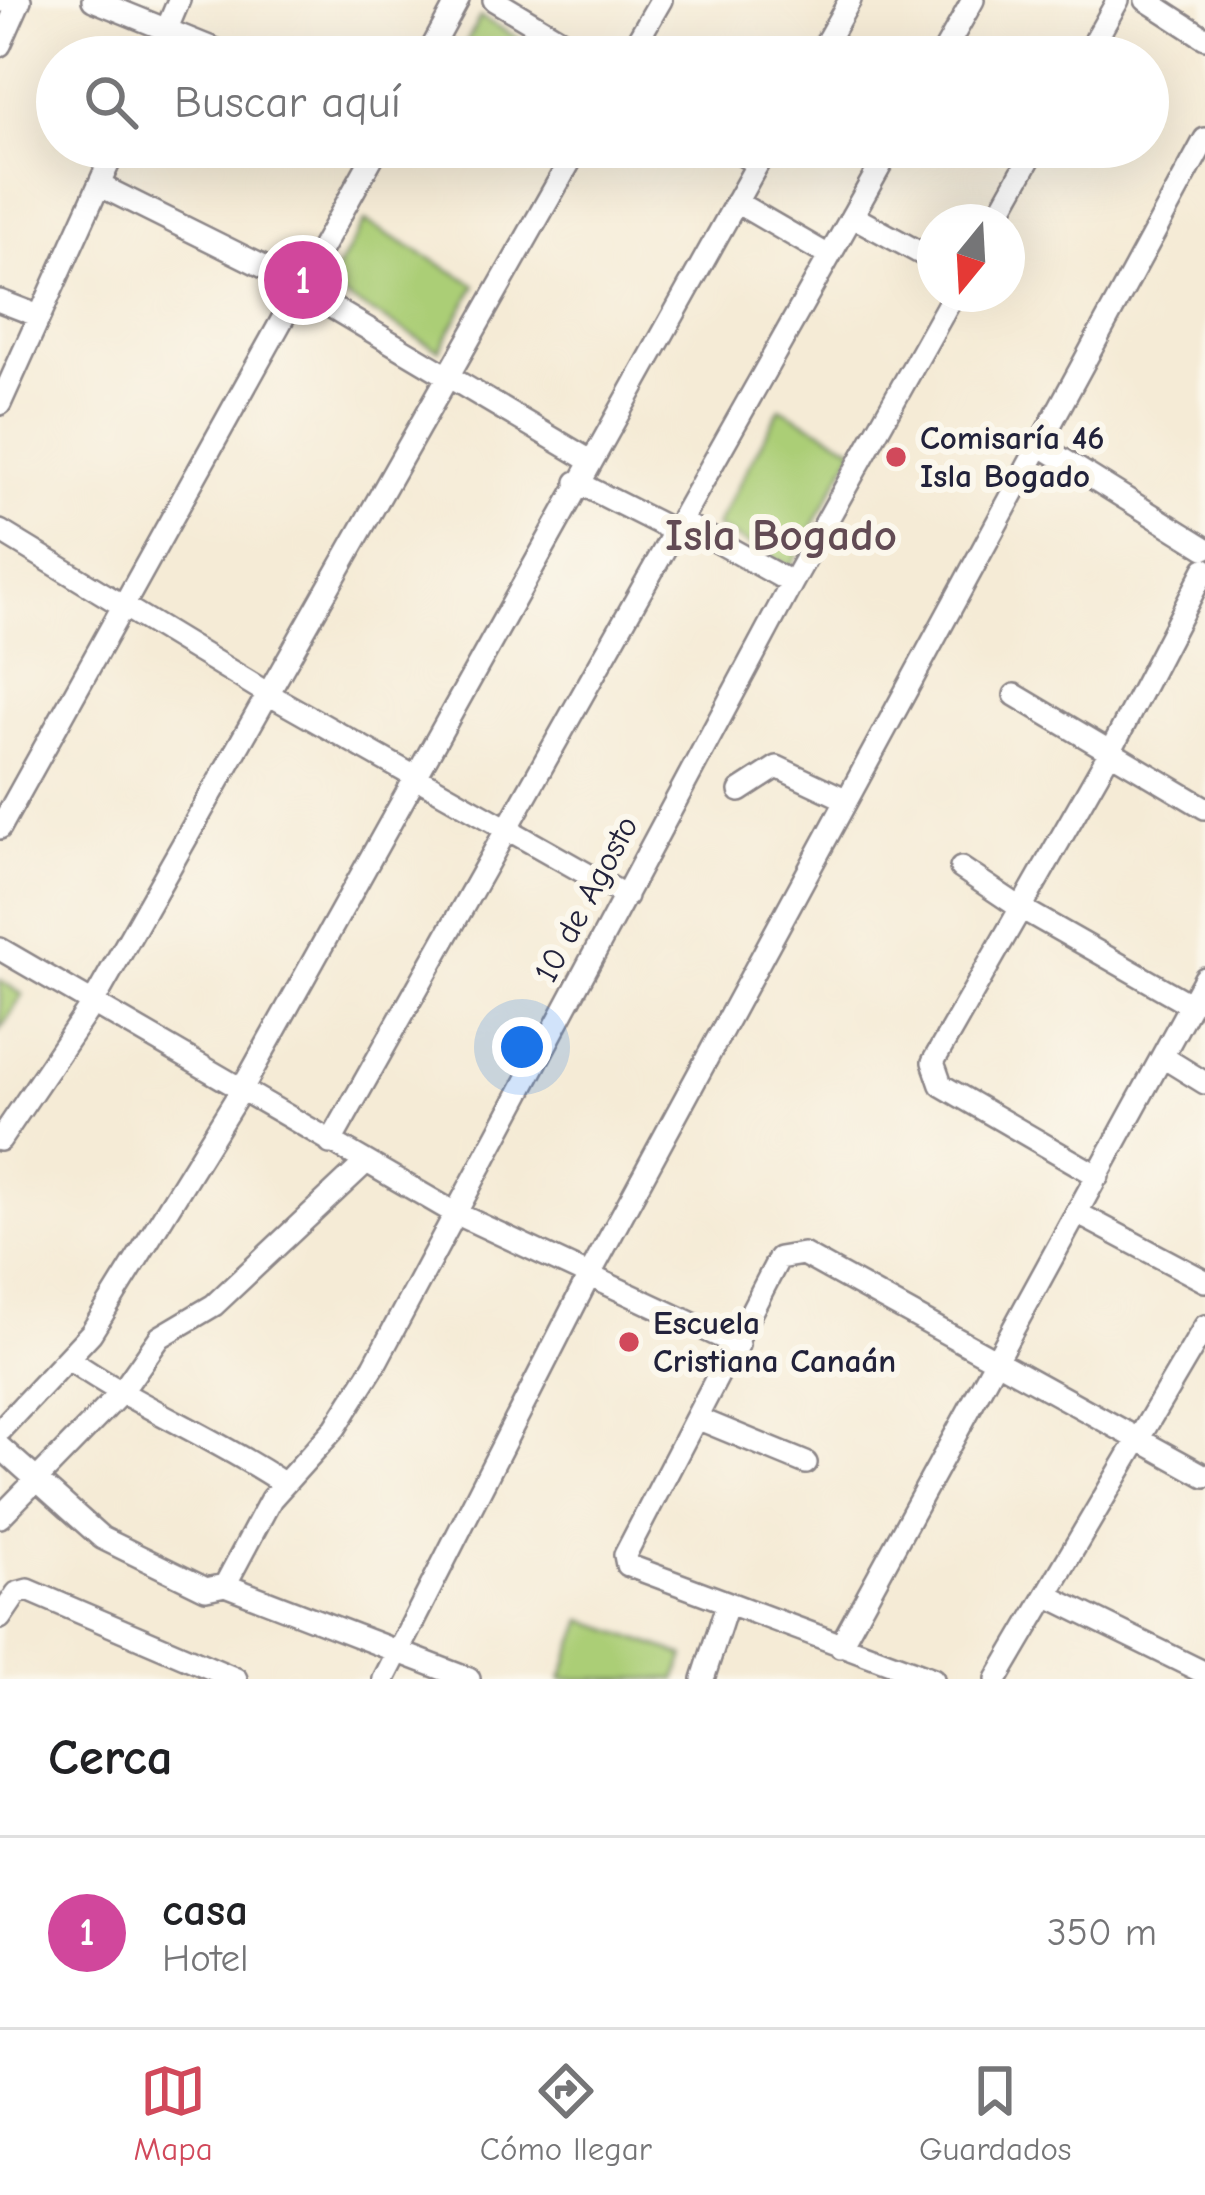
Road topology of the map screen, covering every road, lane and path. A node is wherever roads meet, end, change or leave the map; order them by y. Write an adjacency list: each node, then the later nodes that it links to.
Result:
1 (20, 0): 21 (street)
2 (93, 0): 11 (street)
3 (179, 0): 11 (street)
4 (458, 0): 14 (street)
5 (494, 0): 15 (street)
6 (661, 0): 16 (street)
7 (850, 0): 17 (street)
8 (973, 0): 18 (street)
9 (1118, 0): 19 (street)
10 (1146, 0): 20 (street)
11 (168, 26): 12 (street); 13 (street)
12 (163, 36)
13 (189, 36)
14 (438, 36)
15 (554, 36)
16 (640, 36)
17 (830, 36)
18 (953, 36)
19 (1098, 36)
20 (1205, 38)
21 (0, 45)
22 (1205, 139): 41 (street)
23 (107, 168): 29 (street)
24 (367, 168): 35 (street)
25 (566, 168): 39 (street)
26 (755, 168): 30 (street)
27 (879, 168): 32 (street)
28 (1024, 168): 31 (street)
29 (99, 185): 35 (street); 38 (street)
30 (736, 202): 34 (street); 42 (street)
31 (1004, 204)
32 (852, 216): 33 (street); 34 (street)
33 (917, 251)
34 (829, 256): 44 (street)
35 (300, 292): 39 (street); 49 (street)
36 (0, 301): 38 (street)
37 (944, 312): 48 (street, 10 de Agosto)
38 (39, 316): 40 (street)
39 (448, 379): 42 (street); 50 (street)
40 (0, 404)
41 (1038, 444): 46 (street); 55 (street)
42 (589, 460): 43 (street)
43 (577, 482): 44 (street); 53 (street)
44 (677, 526): 48 (street); 58 (street)
45 (0, 531): 49 (street)
46 (1205, 548)
47 (1205, 569): 52 (street)
48 (792, 583): 60 (street, 10 de Agosto)
49 (124, 607): 50 (street); 57 (street)
50 (270, 695): 53 (street); 64 (street)
51 (1015, 695): 52 (street)
52 (1110, 752): 56 (street); 61 (street)
53 (417, 777): 58 (street); 68 (street)
54 (740, 791): 55 (street)
55 (845, 800): 75 (street)
56 (1205, 808)
57 (0, 828)
58 (510, 829): 60 (street); 70 (street)
59 (962, 868): 61 (street)
60 (626, 896): 73 (street, 10 de Agosto)
61 (1018, 908): 65 (street); 72 (street)
62 (0, 949): 64 (street)
63 (1205, 978): 65 (street)
64 (94, 1000): 68 (street); 69 (street)
65 (1191, 1005): 66 (street)
66 (1163, 1057): 67 (street); 72 (street)
67 (1205, 1083)
68 (242, 1089): 70 (street); 79 (street)
69 (0, 1140)
70 (330, 1143): 71 (street)
71 (364, 1164): 73 (street); 81 (street)
72 (1098, 1175): 74 (street)
73 (454, 1212): 75 (street); 89 (street, 10 de Agosto)
74 (1077, 1213): 76 (street); 80 (street)
75 (589, 1276): 78 (street); 96 (street)
76 (1205, 1281)
77 (1205, 1326): 84 (street)
78 (738, 1345): 80 (street); 82 (street)
79 (70, 1360): 81 (street); 83 (street)
80 (996, 1362): 84 (street); 95 (street)
81 (120, 1394): 88 (street); 89 (street)
82 (699, 1419): 86 (street); 93 (street)
83 (0, 1430)
84 (1142, 1441): 87 (street); 92 (street)
85 (0, 1448): 88 (street)
86 (806, 1463)
87 (1205, 1476)
88 (39, 1480): 90 (street); 91 (street)
89 (283, 1483): 91 (street, 10 de Agosto)
90 (0, 1517)
91 (225, 1585): 96 (street)
92 (1048, 1596): 97 (street); 103 (street)
93 (727, 1605): 95 (street); 101 (street)
94 (0, 1618): 98 (street)
95 (840, 1646): 102 (street)
96 (394, 1653): 99 (street); 100 (street)
97 (1205, 1673)
98 (236, 1679)
99 (384, 1679)
100 (469, 1679)
101 (704, 1679)
102 (933, 1679)
103 (997, 1679)

